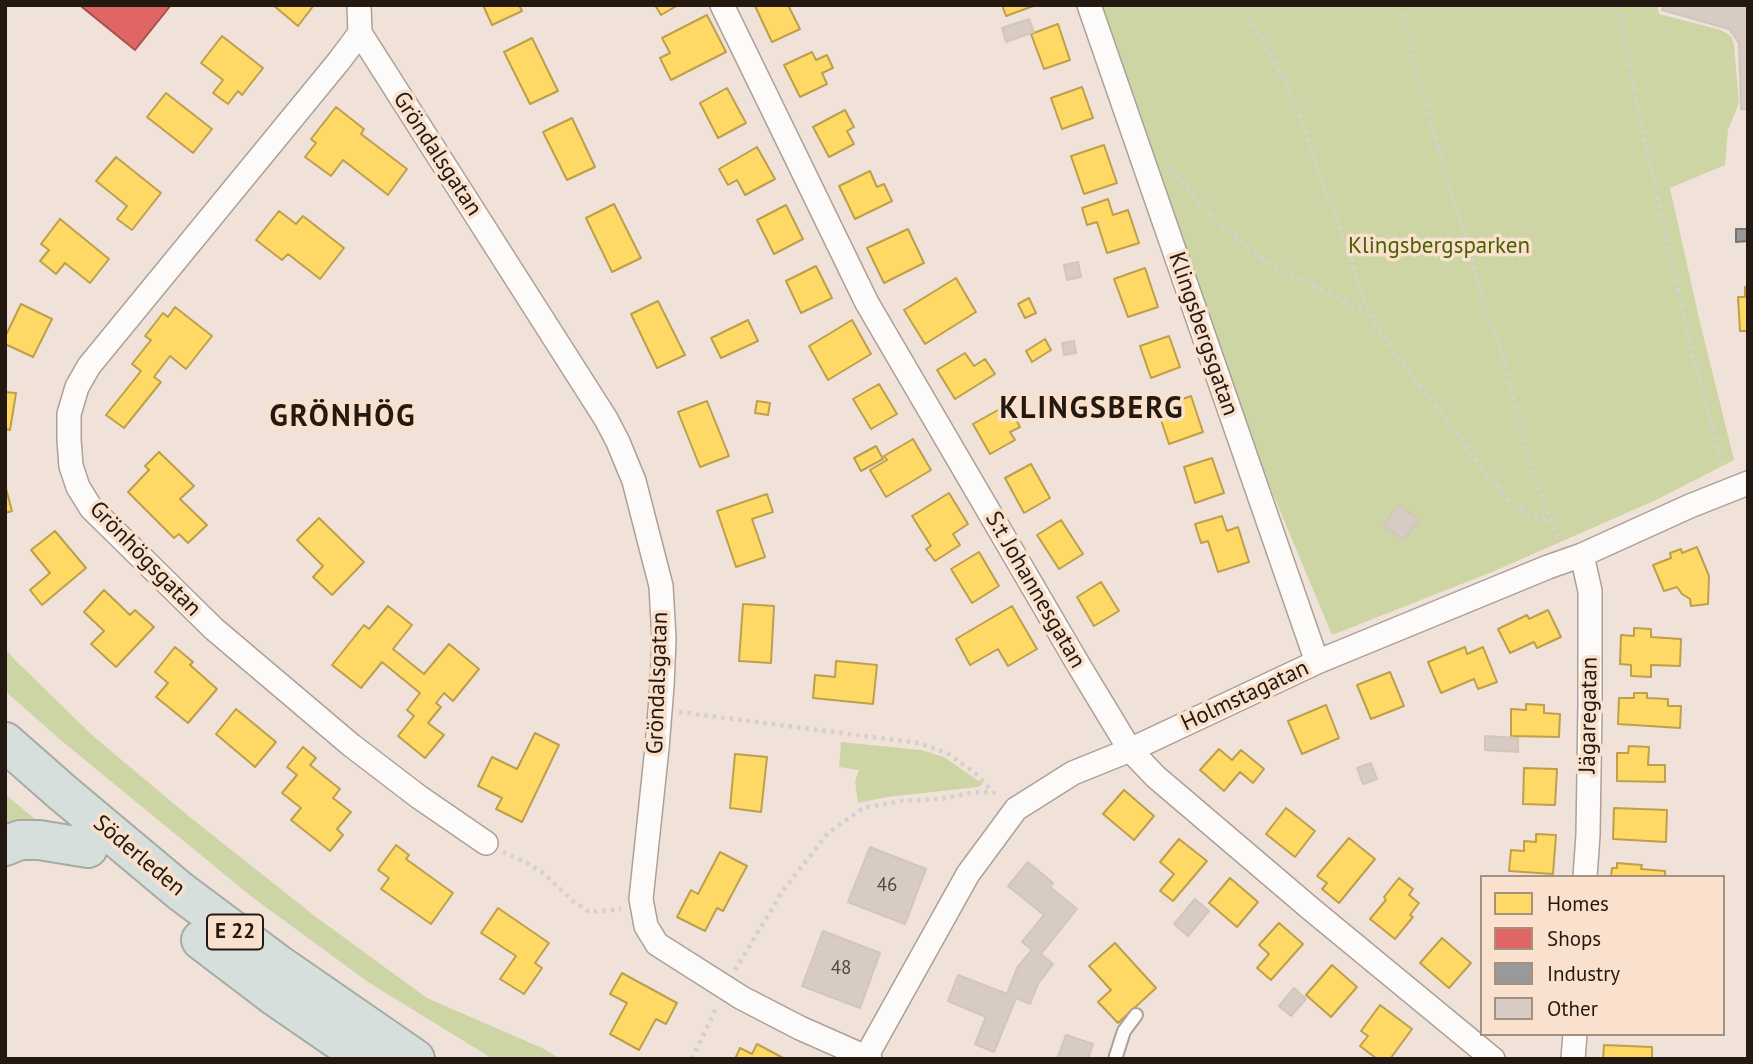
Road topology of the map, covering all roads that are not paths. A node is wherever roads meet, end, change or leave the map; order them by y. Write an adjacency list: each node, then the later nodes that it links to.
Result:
1 (359, 5): 4 (street)
2 (722, 5): 9 (street, S:t Johannesgatan)
3 (1089, 5): 7 (street, Klingsbergsgatan)
4 (360, 33): 11 (street, Grönhögsgatan); 17 (street, Gröndalsgatan)
5 (1748, 483): 6 (street, Holmstagatan)
6 (1572, 551): 7 (street, Holmstagatan); 14 (street, Jägaregatan)
7 (1317, 662): 9 (street, Holmstagatan)
8 (5, 742): 19 (highway, Söderleden / E 22)
9 (1130, 750): 17 (street, Holmstagatan); 21 (street, S:t Johannesgatan)
10 (5, 778): 13 (highway, Söderleden / E 22)
11 (486, 843)
12 (5, 846): 13 (highway)
13 (88, 848): 18 (highway, Söderleden / E 22)
14 (1585, 875)
15 (1136, 1015): 20 (lane)
16 (1575, 1036): 22 (street)
17 (868, 1058)
18 (366, 1059)
19 (415, 1059)
20 (1115, 1059)
21 (1493, 1059)
22 (1573, 1059)

